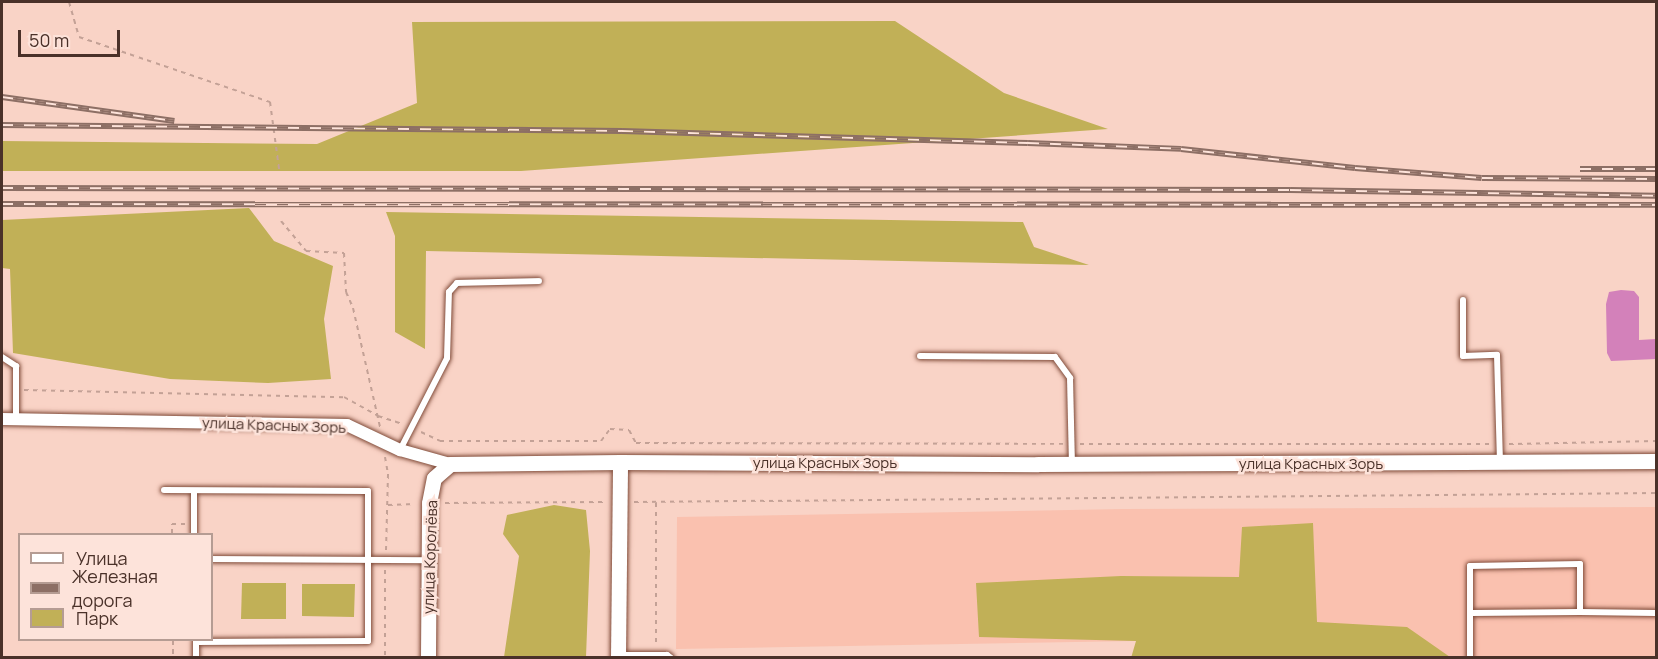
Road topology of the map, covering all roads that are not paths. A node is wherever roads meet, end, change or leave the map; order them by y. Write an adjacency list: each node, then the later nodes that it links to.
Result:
1 (539, 281): 7 (lane)
2 (1463, 300): 12 (lane)
3 (920, 356): 11 (lane)
4 (2, 357): 6 (lane)
5 (2, 419): 6 (street, улица Красных Зорь)
6 (16, 419): 7 (street, улица Красных Зорь)
7 (400, 450): 10 (street, улица Красных Зорь)
8 (1656, 461): 12 (street, улица Красных Зорь)
9 (620, 462): 10 (street, улица Красных Зорь); 11 (street, улица Красных Зорь); 23 (street)
10 (450, 464): 18 (street, улица Королёва)
11 (1072, 464): 12 (street, улица Красных Зорь)
12 (1500, 464)
13 (164, 490): 14 (lane)
14 (194, 491): 15 (lane); 17 (lane)
15 (194, 533)
16 (213, 560): 17 (lane)
17 (368, 560): 18 (lane); 22 (lane)
18 (427, 560): 25 (street, улица Королёва)
19 (1580, 612): 20 (lane); 20 (lane); 21 (lane)
20 (1470, 613): 27 (lane)
21 (1656, 614)
22 (196, 641): 24 (lane)
23 (618, 656): 26 (lane)
24 (196, 657)
25 (428, 657)
26 (671, 657)
27 (1470, 657)

